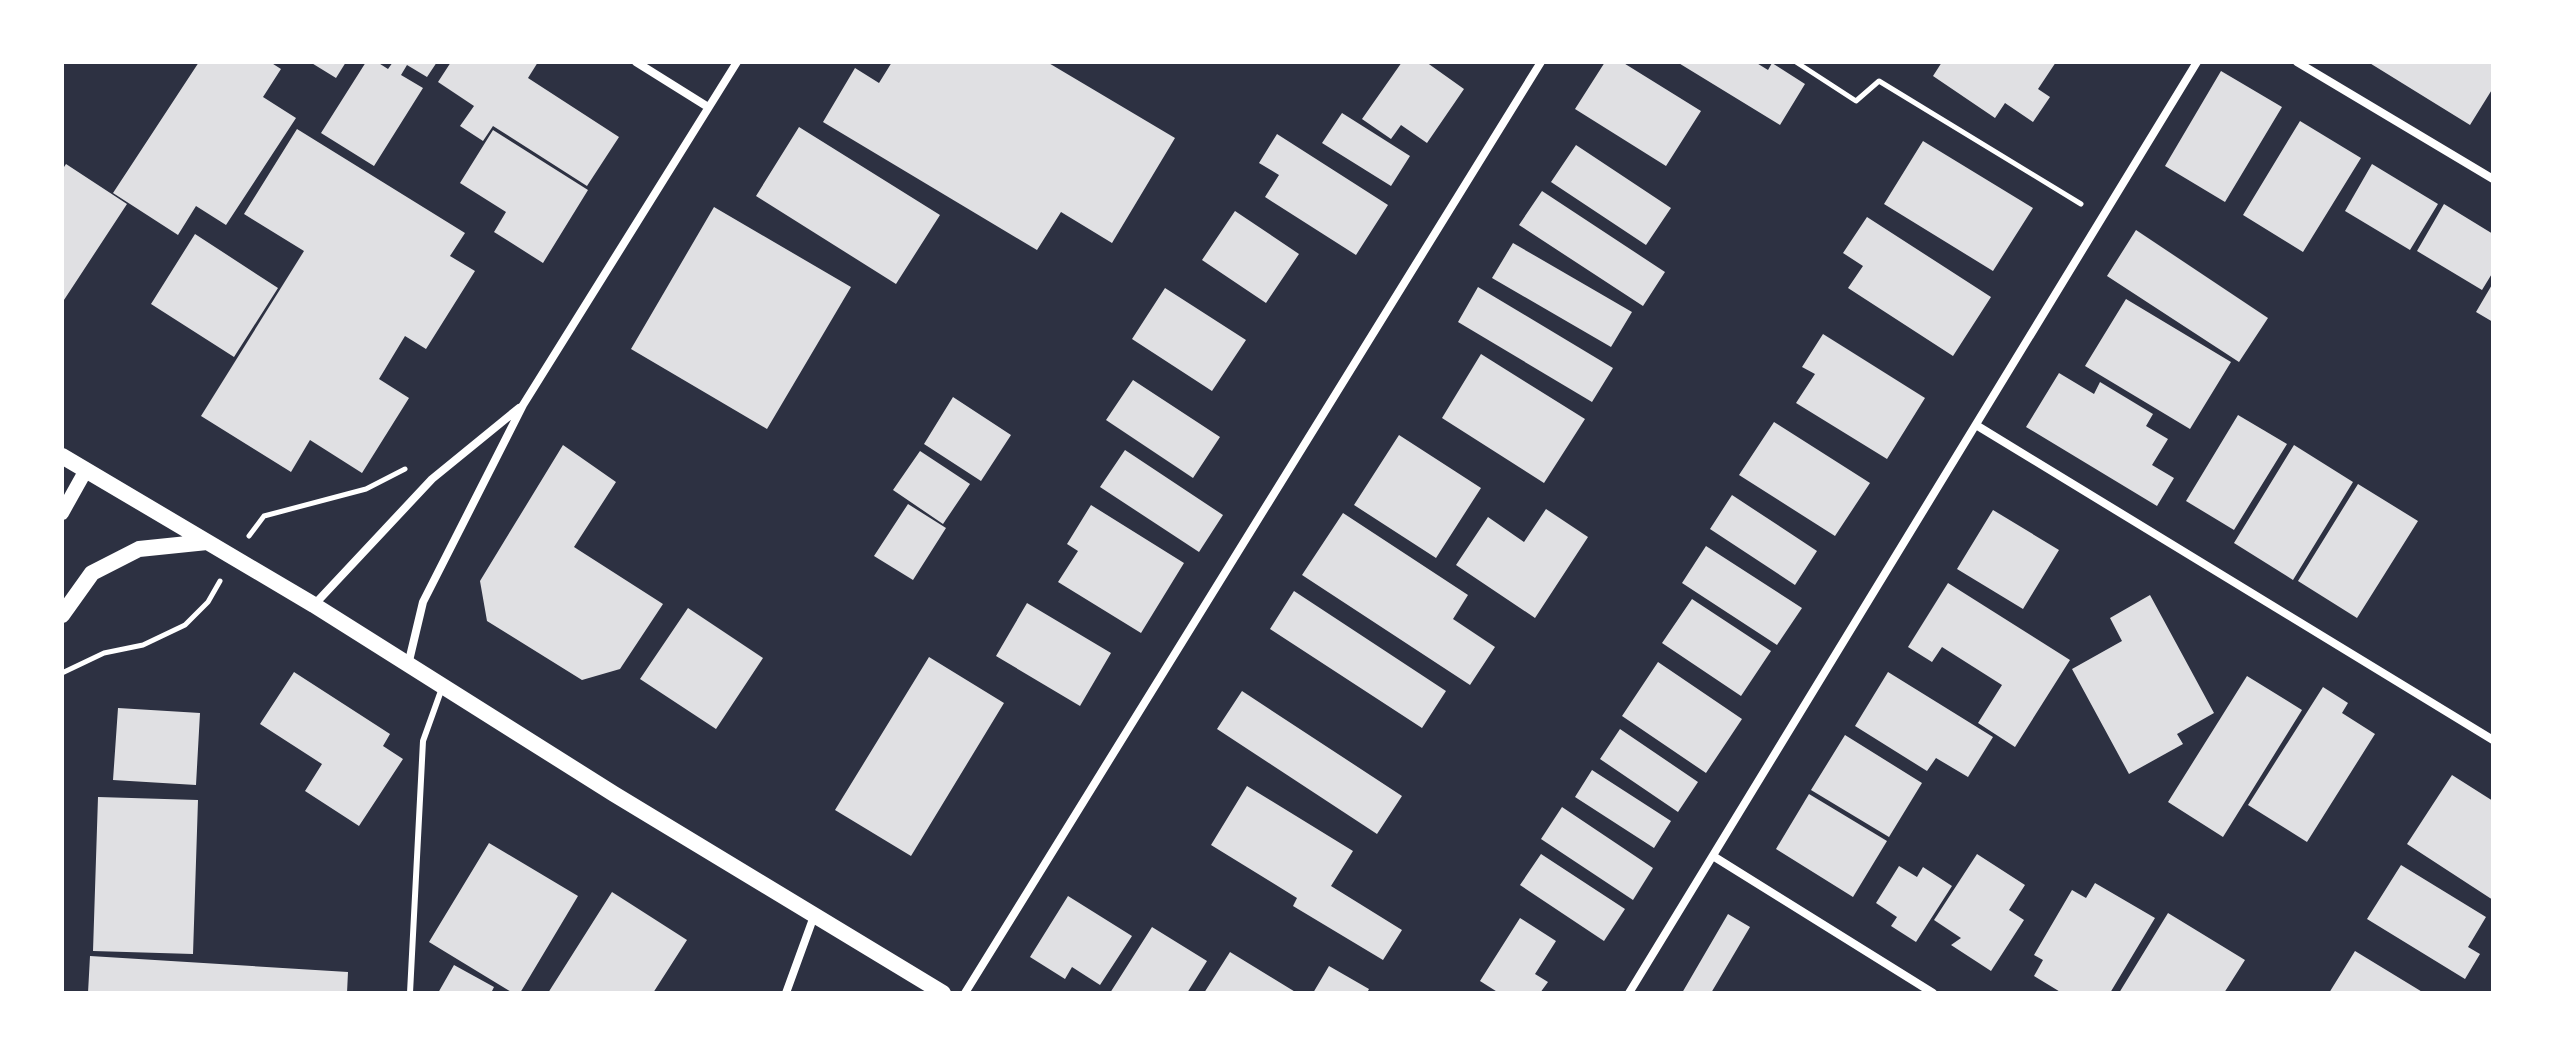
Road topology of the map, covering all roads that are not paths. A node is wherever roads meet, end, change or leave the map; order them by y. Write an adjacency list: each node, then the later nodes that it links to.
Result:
1 (636, 62): 6 (street)
2 (737, 62): 6 (street)
3 (1541, 62): 24 (street)
4 (2197, 62): 9 (street)
5 (2297, 62): 7 (street)
6 (708, 107): 8 (street)
7 (2493, 179)
8 (523, 405): 14 (street); 16 (street)
9 (1976, 425): 18 (street); 19 (street)
10 (62, 456): 11 (main road)
11 (86, 470): 12 (street); 13 (main road)
12 (62, 513)
13 (207, 542): 14 (main road); 15 (main road)
14 (314, 605): 16 (main road)
15 (62, 615)
16 (408, 665): 17 (main road)
17 (442, 687): 20 (main road); 21 (lane)
18 (2493, 740)
19 (1713, 856): 25 (street); 26 (street)
20 (814, 916): 22 (street); 23 (main road)
21 (410, 993)
22 (786, 993)
23 (943, 993)
24 (965, 993)
25 (1629, 993)
26 (1933, 993)

